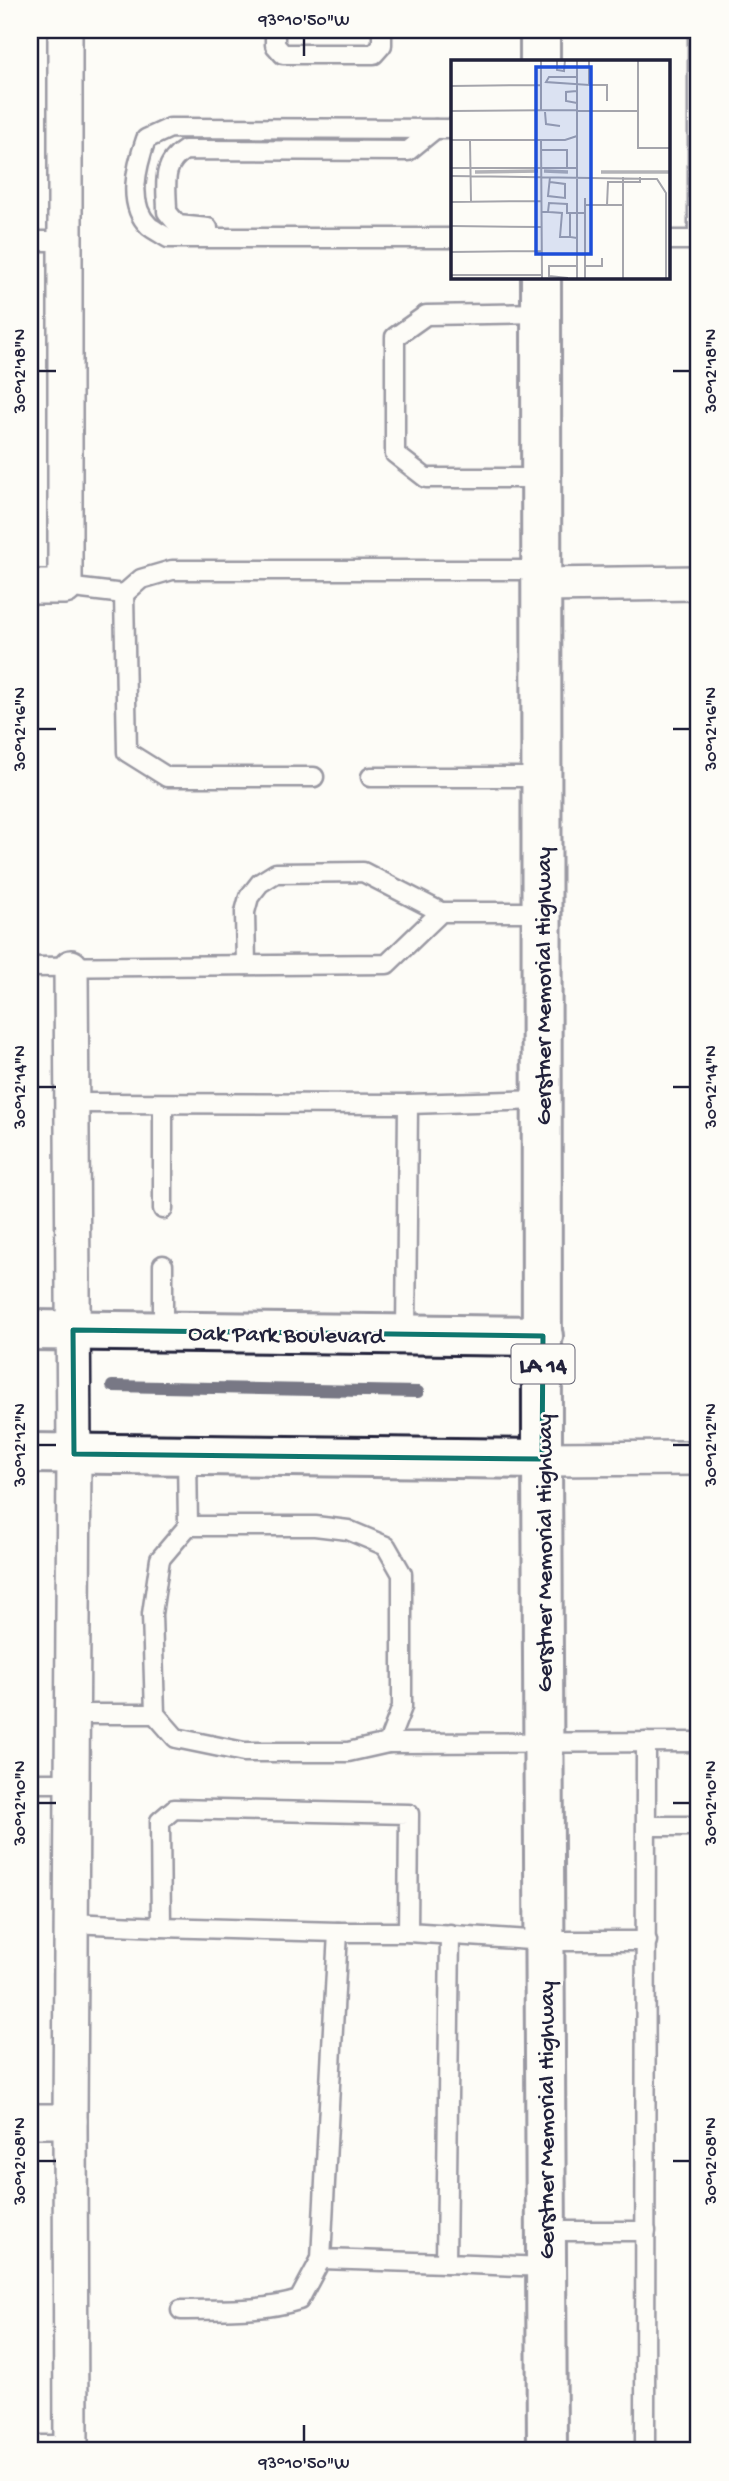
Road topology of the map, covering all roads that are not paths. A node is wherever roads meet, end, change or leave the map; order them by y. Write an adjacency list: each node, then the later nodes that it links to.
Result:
1 (65, 30): 13 (street)
2 (275, 30): 3 (lane)
3 (382, 30)
4 (540, 30): 6 (main road)
5 (698, 30): 11 (lane)
6 (540, 60)
7 (444, 129): 8 (lane); 8 (lane)
8 (425, 238): 9 (lane)
9 (451, 238)
10 (670, 240): 11 (lane)
11 (698, 240)
12 (30, 241): 13 (lane)
13 (65, 241): 19 (street)
14 (541, 295): 15 (main road, Gerstner Memorial Highway / LA 14); 15 (lane)
15 (541, 478): 16 (main road, Gerstner Memorial Highway / LA 14)
16 (541, 578): 17 (street); 20 (lane); 23 (main road, Gerstner Memorial Highway / LA 14)
17 (699, 583)
18 (30, 587): 19 (street)
19 (65, 587): 20 (lane)
20 (124, 594): 21 (lane)
21 (314, 777)
22 (371, 777): 23 (lane)
23 (541, 777): 25 (main road, Gerstner Memorial Highway / LA 14)
24 (441, 912): 25 (lane); 26 (lane); 26 (lane)
25 (542, 912): 29 (main road, Gerstner Memorial Highway / LA 14)
26 (246, 965): 28 (lane)
27 (30, 967): 28 (lane)
28 (71, 967): 30 (street)
29 (543, 1100): 32 (lane); 39 (main road, Gerstner Memorial Highway / LA 14)
30 (72, 1103): 31 (lane); 36 (street)
31 (163, 1104): 32 (lane); 33 (lane)
32 (408, 1104): 38 (lane)
33 (163, 1209)
34 (163, 1265): 37 (lane)
35 (30, 1330): 36 (main road, Oak Park Boulevard)
36 (73, 1330): 37 (main road, Oak Park Boulevard); 41 (street)
37 (163, 1331): 38 (main road, Oak Park Boulevard)
38 (406, 1334): 39 (main road, Oak Park Boulevard)
39 (543, 1336): 44 (main road, Gerstner Memorial Highway / LA 14)
40 (30, 1453): 41 (main road)
41 (74, 1454): 42 (main road); 46 (street)
42 (187, 1455): 44 (main road); 45 (lane)
43 (699, 1458): 44 (street)
44 (542, 1459): 51 (main road, Gerstner Memorial Highway / LA 14)
45 (188, 1526): 47 (lane); 50 (lane)
46 (73, 1714): 47 (lane); 53 (street)
47 (155, 1714): 50 (lane)
48 (646, 1742): 49 (lane); 51 (lane); 54 (lane)
49 (699, 1742)
50 (388, 1743): 51 (lane)
51 (544, 1744): 61 (main road, Gerstner Memorial Highway / LA 14)
52 (30, 1783): 53 (lane)
53 (72, 1783): 56 (street)
54 (647, 1826): 55 (lane); 62 (lane)
55 (699, 1826)
56 (71, 1923): 57 (lane); 64 (street)
57 (161, 1927): 58 (lane); 59 (lane)
58 (408, 1931): 59 (lane); 60 (lane)
59 (338, 1932): 67 (lane)
60 (450, 1934): 61 (lane); 68 (lane)
61 (545, 1941): 62 (lane); 66 (main road, Gerstner Memorial Highway / LA 14)
62 (647, 1941): 65 (lane)
63 (30, 2121): 64 (street)
64 (70, 2121): 71 (street)
65 (646, 2231): 66 (lane); 73 (lane)
66 (546, 2249): 68 (lane); 72 (main road, Gerstner Memorial Highway / LA 14)
67 (321, 2259): 68 (lane); 69 (lane)
68 (446, 2263)
69 (181, 2310)
70 (30, 2445): 71 (lane)
71 (71, 2448)
72 (547, 2451)
73 (645, 2451)

